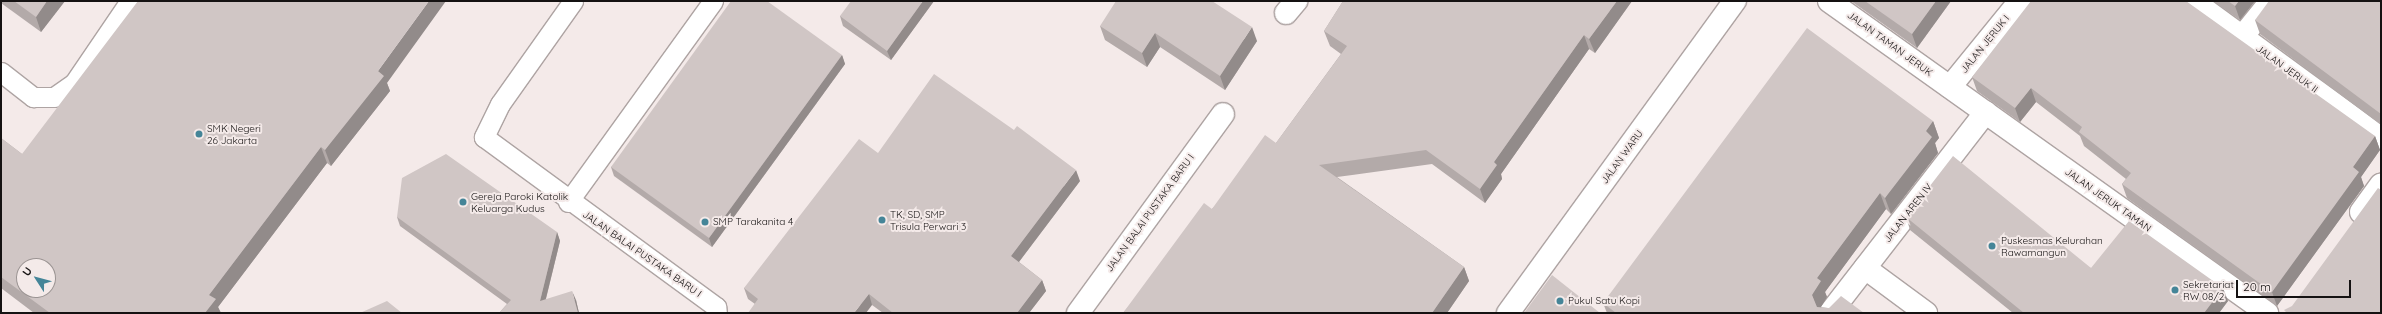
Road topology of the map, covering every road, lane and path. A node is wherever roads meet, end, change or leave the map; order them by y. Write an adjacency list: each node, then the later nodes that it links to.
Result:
1 (130, 1): 10 (lane)
2 (573, 1): 16 (lane, JALAN BALAI PUSTAKA BARU I)
3 (713, 1): 16 (lane)
4 (1736, 1): 21 (street, JALAN WARU)
5 (1829, 1): 11 (street, JALAN TAMAN JERUK)
6 (2020, 1): 11 (street, JALAN JERUK I)
7 (2193, 1): 9 (street, JALAN JERUK II)
8 (2271, 1): 9 (street)
9 (2242, 37): 14 (street, JALAN JERUK II)
10 (1, 72)
11 (1950, 87): 12 (street, JALAN JERUK TAMAN)
12 (1986, 112): 18 (street, JALAN AREN IV); 24 (street, JALAN JERUK TAMAN)
13 (1223, 114): 20 (street, JALAN BALAI PUSTAKA BARU I)
14 (2381, 138)
15 (2381, 184): 17 (street)
16 (568, 202): 19 (lane, JALAN BALAI PUSTAKA BARU I)
17 (2348, 229)
18 (1864, 268): 22 (street, JALAN AREN IV); 23 (street)
19 (717, 313)
20 (1078, 313)
21 (1508, 313)
22 (1830, 313)
23 (1926, 313)
24 (2267, 313)

